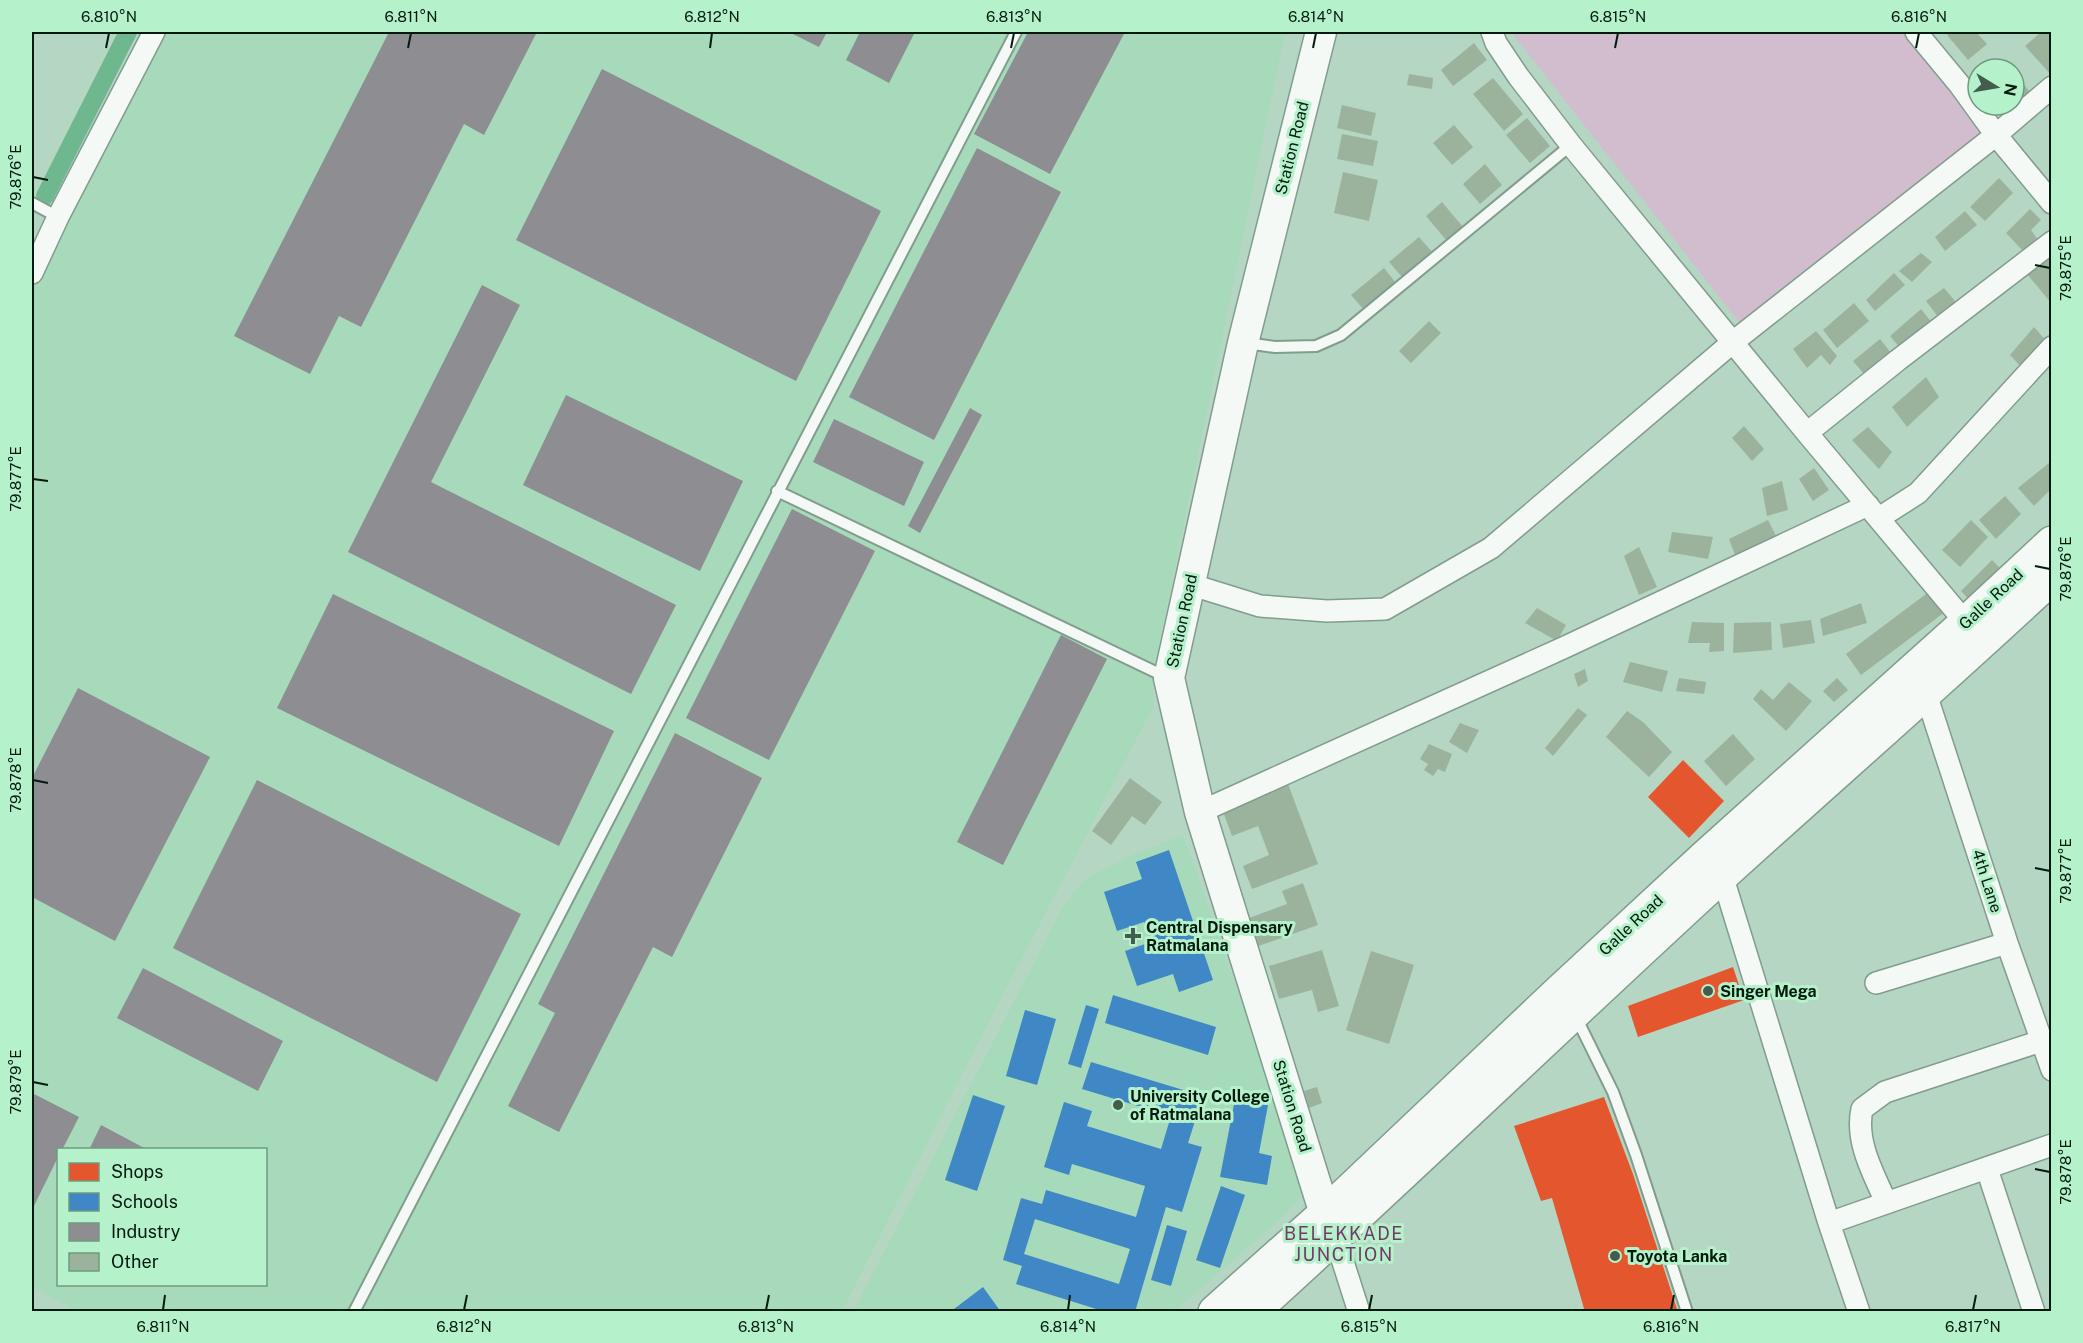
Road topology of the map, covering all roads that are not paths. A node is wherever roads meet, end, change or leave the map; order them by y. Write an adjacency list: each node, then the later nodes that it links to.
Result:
1 (154, 32): 11 (street)
2 (1016, 32): 18 (lane)
3 (1321, 32): 15 (street, Station Road)
4 (1492, 32): 8 (street)
5 (1916, 32): 7 (street)
6 (2052, 87): 7 (street)
7 (1996, 135): 10 (street); 14 (street)
8 (1571, 145): 14 (street); 15 (lane)
9 (32, 203): 11 (lane)
10 (2052, 203)
11 (58, 217): 13 (street)
12 (2052, 242): 17 (street)
13 (32, 273)
14 (1733, 342): 17 (street); 22 (street)
15 (1243, 343): 22 (street, Station Road)
16 (2052, 347): 19 (street)
17 (1807, 433): 19 (street)
18 (777, 491): 24 (lane); 38 (lane)
19 (1873, 512): 23 (street); 26 (street)
20 (2052, 543): 23 (highway, Galle Road)
21 (2052, 577): 25 (highway, Galle Road)
22 (1189, 584): 24 (street, Station Road)
23 (1966, 623): 37 (highway, Galle Road)
24 (1169, 678): 26 (street, Station Road)
25 (1925, 692): 27 (highway, Galle Road); 28 (street, 4th Lane)
26 (1200, 812): 37 (street, Station Road)
27 (1722, 875): 30 (highway, Galle Road); 36 (street)
28 (2007, 943): 29 (street); 31 (street, 4th Lane)
29 (1876, 983)
30 (1574, 1012): 37 (highway, Galle Road); 42 (lane)
31 (2041, 1041): 32 (street, 4th Lane); 35 (street)
32 (2051, 1066)
33 (2052, 1145): 34 (street)
34 (1987, 1169): 35 (street); 44 (street)
35 (1886, 1202): 36 (street)
36 (1829, 1223): 43 (street)
37 (1330, 1225): 39 (highway, Galle Road); 40 (highway, Galle Road); 41 (street)
38 (354, 1311)
39 (1215, 1311)
40 (1252, 1311)
41 (1359, 1311)
42 (1687, 1311)
43 (1859, 1311)
44 (2034, 1311)

